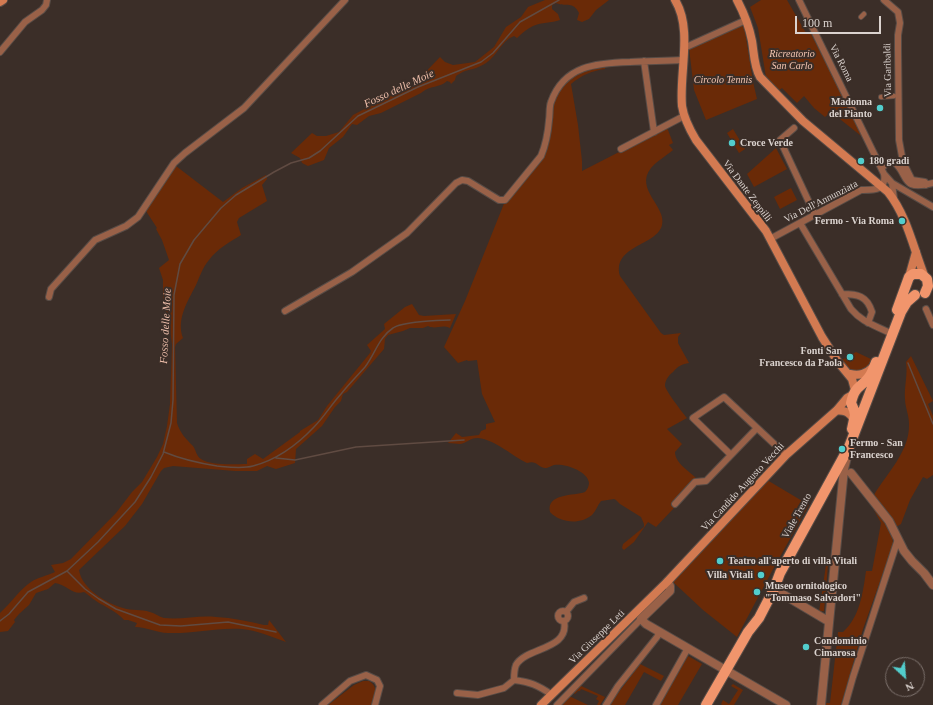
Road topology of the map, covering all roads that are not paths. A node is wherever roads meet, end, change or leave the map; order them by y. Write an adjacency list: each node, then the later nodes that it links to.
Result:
1 (3, 0): 8 (main road)
2 (47, 0): 11 (street)
3 (345, 0): 36 (street)
4 (675, 0): 10 (main road, Via Dante Zeppilli)
5 (737, 0): 9 (main road)
6 (799, 0): 20 (street, Via Roma)
7 (884, 0): 24 (street, Via Garibaldi)
8 (0, 2)
9 (746, 20): 10 (street); 25 (main road)
10 (684, 48): 12 (main road, Via Dante Zeppilli)
11 (0, 52)
12 (682, 60): 13 (street); 16 (main road, Via Dante Zeppilli)
13 (644, 61): 18 (street); 38 (street)
14 (894, 96): 15 (street)
15 (881, 97)
16 (684, 116): 18 (street); 30 (main road, Via Dante Zeppilli)
17 (794, 128): 28 (street)
18 (654, 132): 19 (street)
19 (621, 149)
20 (881, 167): 21 (street, Via Roma); 24 (street)
21 (884, 174): 22 (street, Via Roma); 25 (street)
22 (892, 183): 26 (street); 27 (street, Via Roma)
23 (933, 183): 24 (street)
24 (926, 185)
25 (882, 186): 26 (main road); 28 (street, Via Dell'Annunziata)
26 (894, 200): 31 (main road)
27 (933, 207)
28 (814, 215): 29 (street, Via Dell'Annunziata)
29 (800, 223): 30 (street, Via Dell'Annunziata); 35 (street)
30 (770, 239): 43 (main road, Via Dante Zeppilli)
31 (916, 251): 32 (main road); 33 (main road)
32 (928, 278): 33 (main road); 34 (main road)
33 (908, 281): 34 (main road); 41 (main road, Viale Trento)
34 (924, 293): 46 (main road, Viale Trento)
35 (842, 294): 39 (street); 39 (street)
36 (49, 297)
37 (926, 309): 40 (street)
38 (285, 311)
39 (868, 323): 41 (street)
40 (933, 325)
41 (888, 332): 42 (main road, Viale Trento)
42 (875, 364): 44 (main road); 45 (main road, Viale Trento)
43 (843, 368): 44 (main road, Via Dante Zeppilli); 45 (main road, Via Dante Zeppilli)
44 (850, 374): 45 (main road, Via Dante Zeppilli)
45 (857, 389): 46 (main road); 48 (main road, Via Candido Augusto Vecchi); 49 (main road, Viale Trento)
46 (871, 393): 47 (main road, Viale Trento)
47 (865, 408): 49 (main road, Viale Trento); 49 (main road)
48 (837, 410): 49 (main road); 49 (main road); 52 (main road, Via Candido Augusto Vecchi)
49 (854, 417): 53 (main road, Viale Trento); 53 (street)
50 (757, 428): 51 (street); 51 (street); 52 (street)
51 (731, 455): 54 (street)
52 (786, 455): 56 (main road, Via Candido Augusto Vecchi)
53 (843, 473): 55 (street); 58 (main road, Viale Trento); 61 (street)
54 (674, 504)
55 (898, 539): 57 (street); 77 (street)
56 (667, 582): 60 (street); 67 (main road, Via Giuseppe Leti)
57 (933, 585)
58 (772, 587): 61 (street); 64 (main road, Viale Trento)
59 (584, 598): 65 (street)
60 (641, 619): 62 (street); 71 (street)
61 (828, 621): 76 (street)
62 (660, 632): 63 (street); 72 (street)
63 (688, 648): 64 (street); 73 (street)
64 (726, 670): 74 (main road, Viale Trento); 75 (street)
65 (514, 680): 66 (street); 67 (street)
66 (457, 693)
67 (552, 695): 70 (main road, Via Giuseppe Leti)
68 (322, 705): 69 (street)
69 (375, 705)
70 (541, 705)
71 (557, 705)
72 (606, 705)
73 (656, 705)
74 (706, 705)
75 (786, 705)
76 (821, 705)
77 (845, 705)

